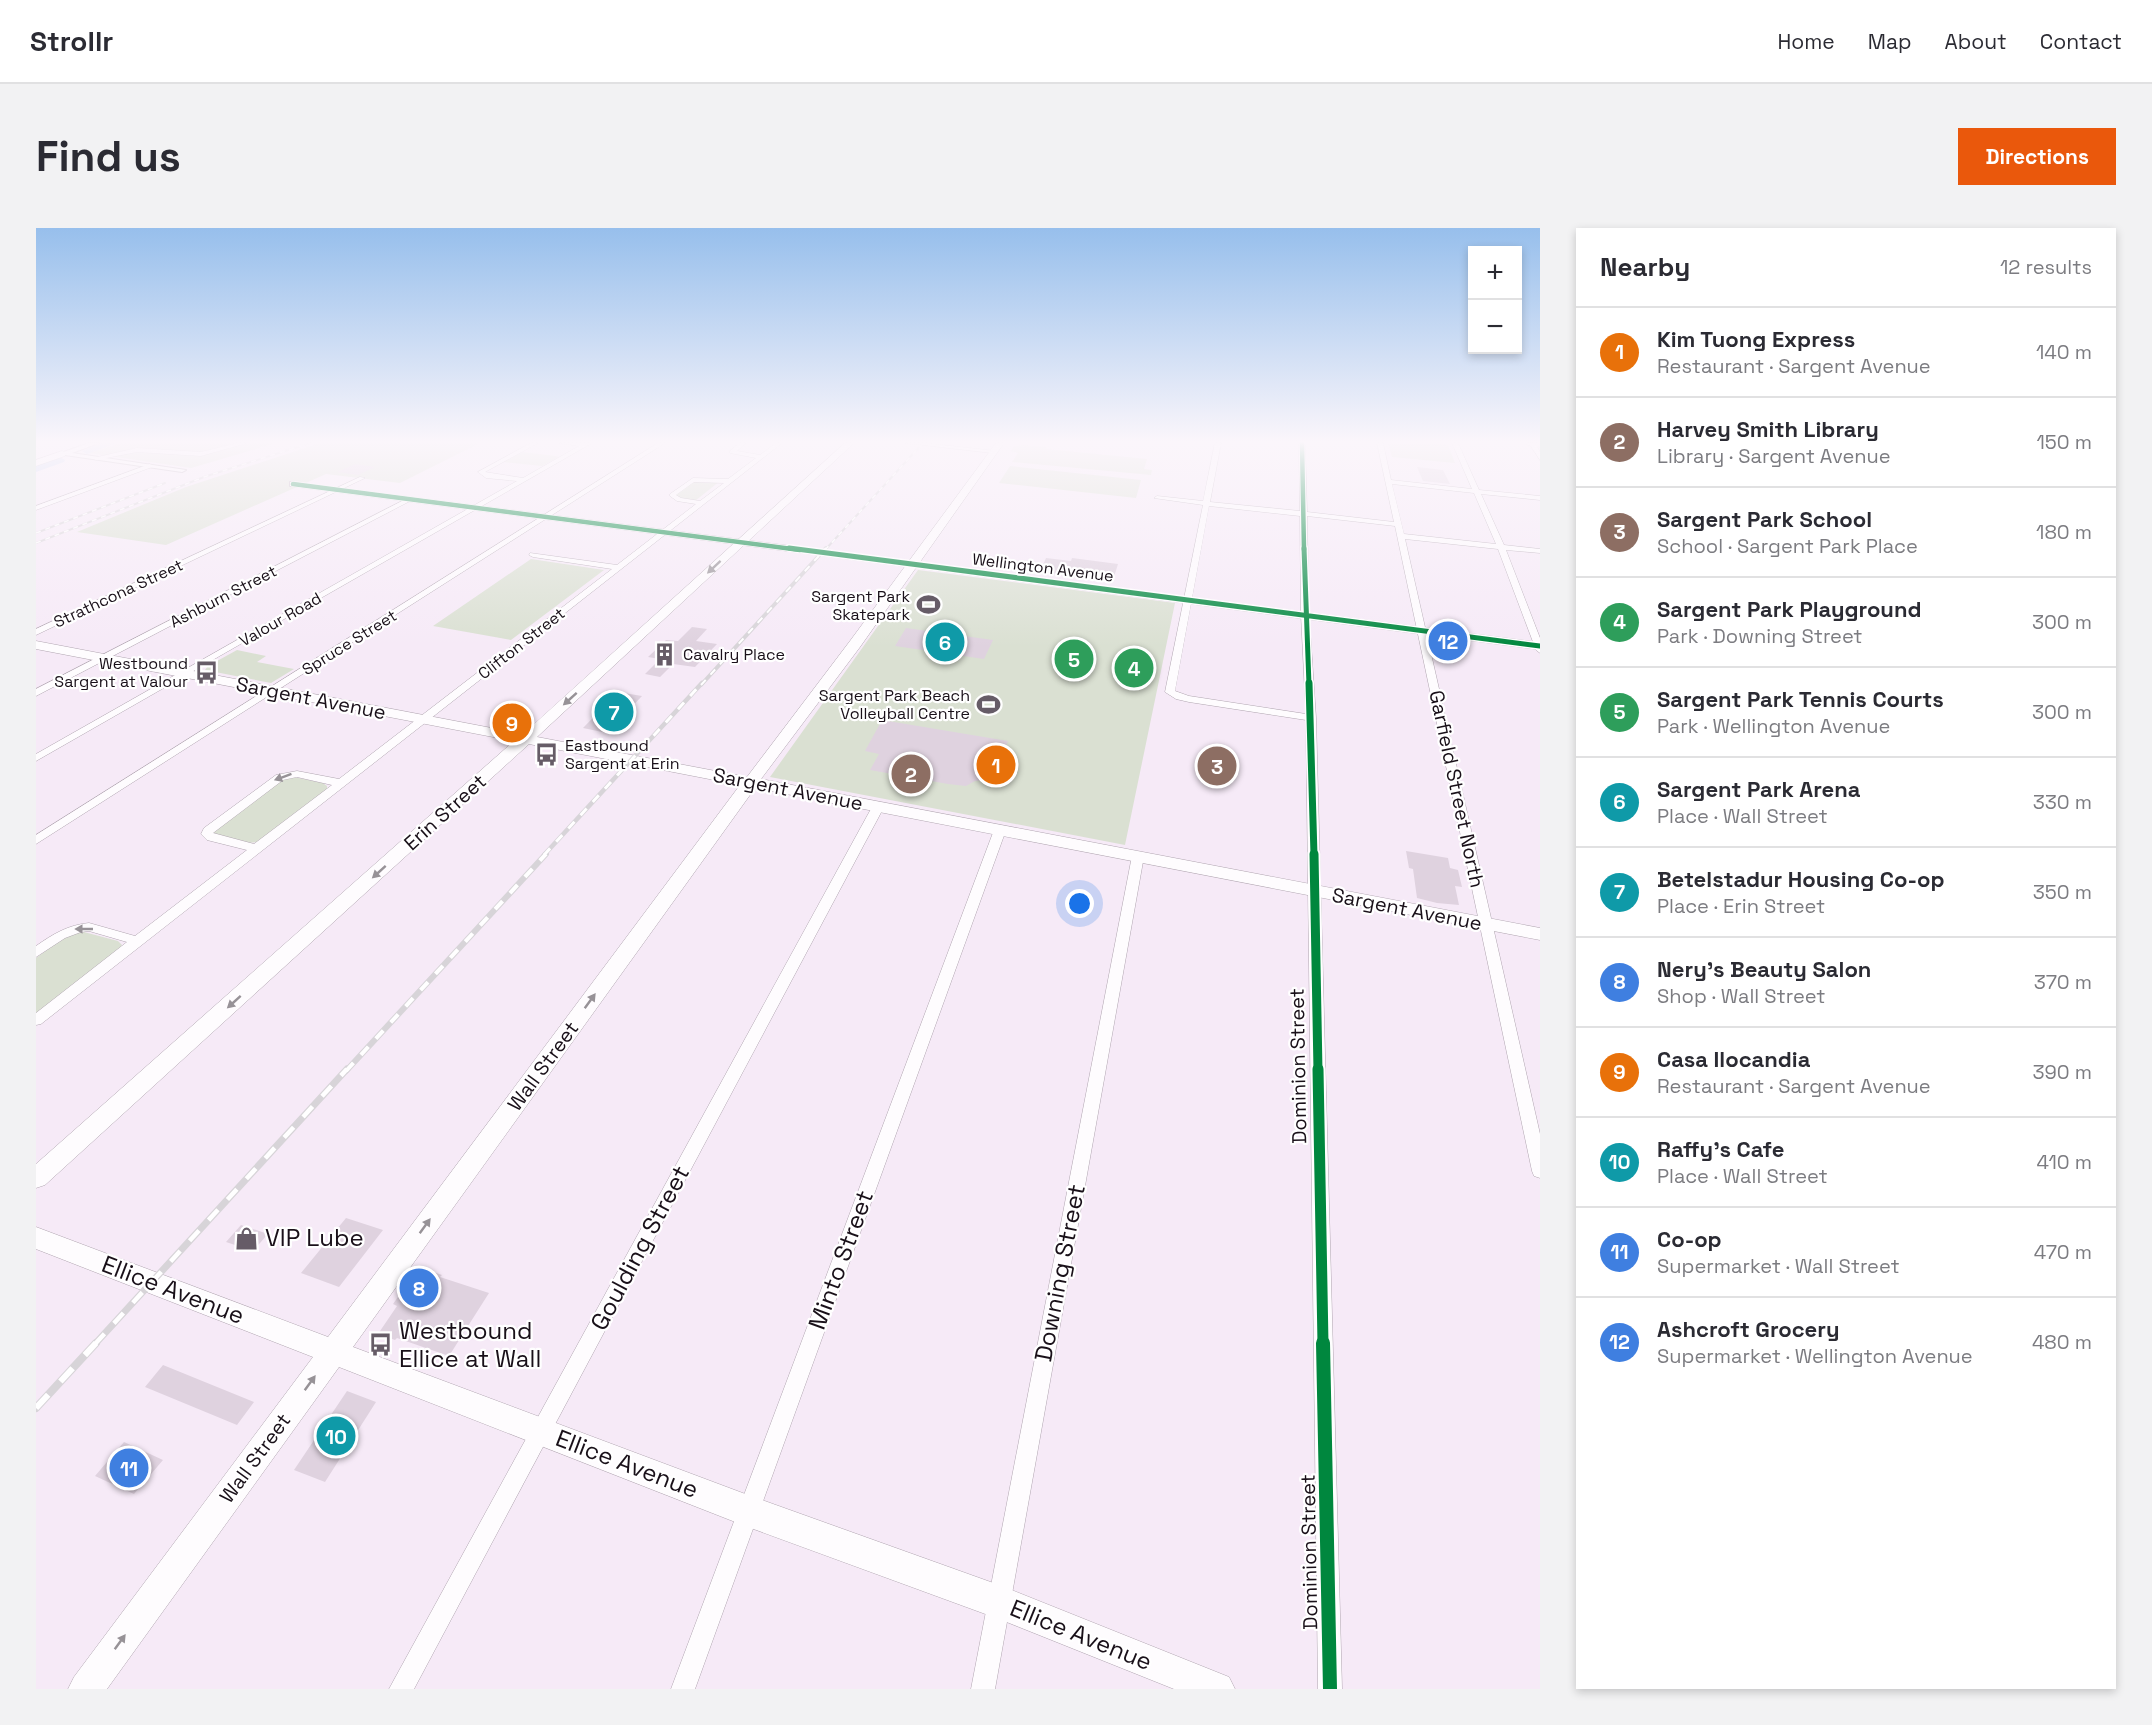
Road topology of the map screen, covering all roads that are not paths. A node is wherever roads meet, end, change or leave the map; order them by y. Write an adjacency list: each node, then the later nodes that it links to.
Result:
1 (293, 511): 26 (street, Strathcona Street)
2 (386, 511): 29 (street, Ashburn Street)
3 (468, 511): 30 (street, Valour Road)
4 (504, 511): 14 (street, Wellington Avenue)
5 (554, 511): 14 (street, Spruce Street)
6 (691, 511): 16 (street, Clifton Street)
7 (775, 511): 17 (main road, Erin Street)
8 (950, 511): 21 (main road, Wall Street)
9 (1204, 511): 23 (street)
10 (1278, 511): 13 (street)
11 (1395, 511): 15 (street, Garfield Street North)
12 (1486, 511): 18 (street)
13 (1303, 514): 15 (street); 24 (street, Dominion Street)
14 (545, 517): 16 (street, Wellington Avenue); 31 (street, Spruce Street)
15 (1399, 530): 18 (street); 25 (street, Garfield Street North)
16 (664, 532): 17 (street, Wellington Avenue); 22 (street, Clifton Street)
17 (741, 542): 21 (street, Wellington Avenue); 35 (main road, Erin Street, one-way to 35)
18 (1501, 546): 19 (street); 28 (street)
19 (1540, 551)
20 (533, 555): 22 (street)
21 (911, 565): 23 (street, Wellington Avenue); 37 (main road, Wall Street)
22 (618, 567): 34 (street, Clifton Street)
23 (1187, 600): 24 (street, Wellington Avenue); 33 (street)
24 (1305, 615): 25 (street, Wellington Avenue); 33 (street, Dominion Street)
25 (1422, 631): 28 (street, Wellington Avenue); 45 (street, Garfield Street North)
26 (36, 632)
27 (36, 645): 29 (main road, Sargent Avenue)
28 (1540, 647)
29 (103, 658): 30 (main road, Sargent Avenue); 32 (street, Ashburn Street)
30 (184, 674): 31 (main road, Sargent Avenue); 36 (street, Valour Road)
31 (272, 691): 34 (main road, Sargent Avenue); 41 (street, Spruce Street)
32 (36, 693)
33 (1311, 718): 44 (street, Dominion Street)
34 (422, 720): 35 (main road, Sargent Avenue); 38 (street, Clifton Street)
35 (525, 739): 37 (main road, Sargent Avenue); 51 (main road, Erin Street, one-way to 51)
36 (36, 758)
37 (750, 782): 39 (main road, Sargent Avenue); 53 (main road, Wall Street, one-way to 37)
38 (340, 783): 42 (street, Clifton Street); 42 (street, one-way to 42)
39 (878, 807): 40 (main road, Sargent Avenue); 54 (street, Goulding Street)
40 (1000, 830): 43 (main road, Sargent Avenue); 55 (street, Minto Street)
41 (36, 840)
42 (255, 849): 47 (street, Clifton Street)
43 (1138, 856): 44 (main road, Sargent Avenue); 56 (street, Downing Street)
44 (1313, 891): 45 (main road, Sargent Avenue); 62 (street, Dominion Street)
45 (1486, 924): 46 (main road, Sargent Avenue); 50 (street, Garfield Street North)
46 (1540, 934)
47 (137, 941): 48 (street, one-way to 48); 49 (street, Clifton Street)
48 (36, 953)
49 (36, 1020)
50 (1540, 1170)
51 (36, 1178)
52 (36, 1238): 53 (main road, Ellice Avenue)
53 (333, 1351): 54 (main road, Ellice Avenue); 57 (main road, Wall Street, one-way to 53)
54 (541, 1431): 55 (main road, Ellice Avenue); 58 (street, Goulding Street)
55 (748, 1511): 56 (main road, Ellice Avenue); 59 (street, Minto Street)
56 (999, 1602): 60 (street, Downing Street); 61 (main road, Ellice Avenue)
57 (86, 1689)
58 (401, 1689)
59 (682, 1689)
60 (983, 1689)
61 (1218, 1689)
62 (1330, 1689)

